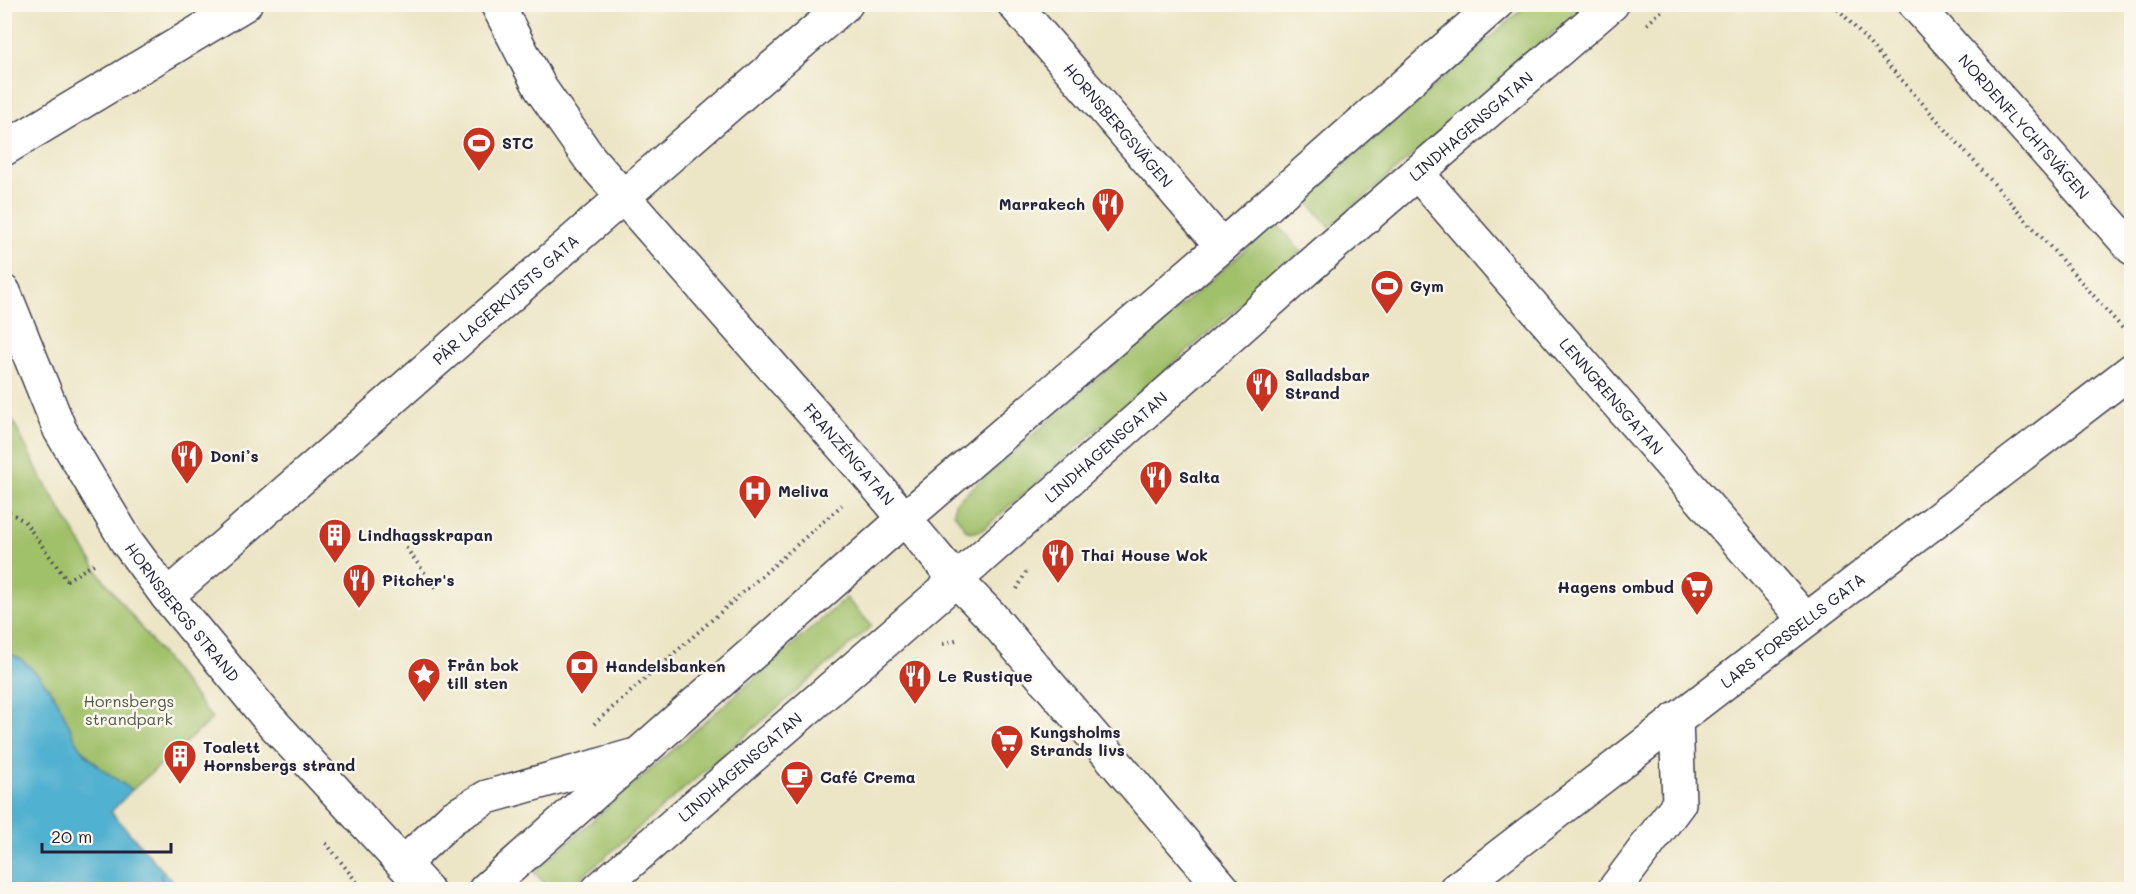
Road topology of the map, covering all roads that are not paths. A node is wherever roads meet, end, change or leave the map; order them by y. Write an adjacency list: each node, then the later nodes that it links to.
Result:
1 (245, 4): 8 (street)
2 (497, 4): 10 (street, FRANZÉNGATAN)
3 (846, 4): 10 (street, PÄR LAGERKVISTS GATA)
4 (1014, 4): 11 (street, HORNSBERGSVÄGEN)
5 (1496, 4): 11 (street)
6 (1612, 4): 9 (street, LINDHAGENSGATAN)
7 (1915, 4): 12 (street, NORDENFLYCHTSVÄGEN)
8 (4, 149)
9 (1416, 173): 16 (street, LINDHAGENSGATAN); 18 (street, LENNGRENSGATAN)
10 (624, 196): 15 (street, FRANZÉNGATAN); 17 (street, PÄR LAGERKVISTS GATA)
11 (1222, 246): 15 (street)
12 (2132, 248)
13 (4, 292): 17 (street, HORNSBERGS STRAND)
14 (2132, 370): 18 (street, LARS FORSSELLS GATA)
15 (904, 519): 16 (street, FRANZÉNGATAN); 20 (street)
16 (956, 580): 24 (street, LINDHAGENSGATAN); 25 (street, FRANZÉNGATAN)
17 (167, 596): 21 (street, HORNSBERGS STRAND)
18 (1806, 620): 19 (street, LARS FORSSELLS GATA)
19 (1676, 719): 26 (street, LARS FORSSELLS GATA); 27 (street)
20 (639, 753): 21 (street); 23 (street)
21 (404, 863): 22 (street, HORNSBERGS STRAND)
22 (428, 890)
23 (485, 890)
24 (598, 890)
25 (1224, 890)
26 (1455, 890)
27 (1614, 890)

